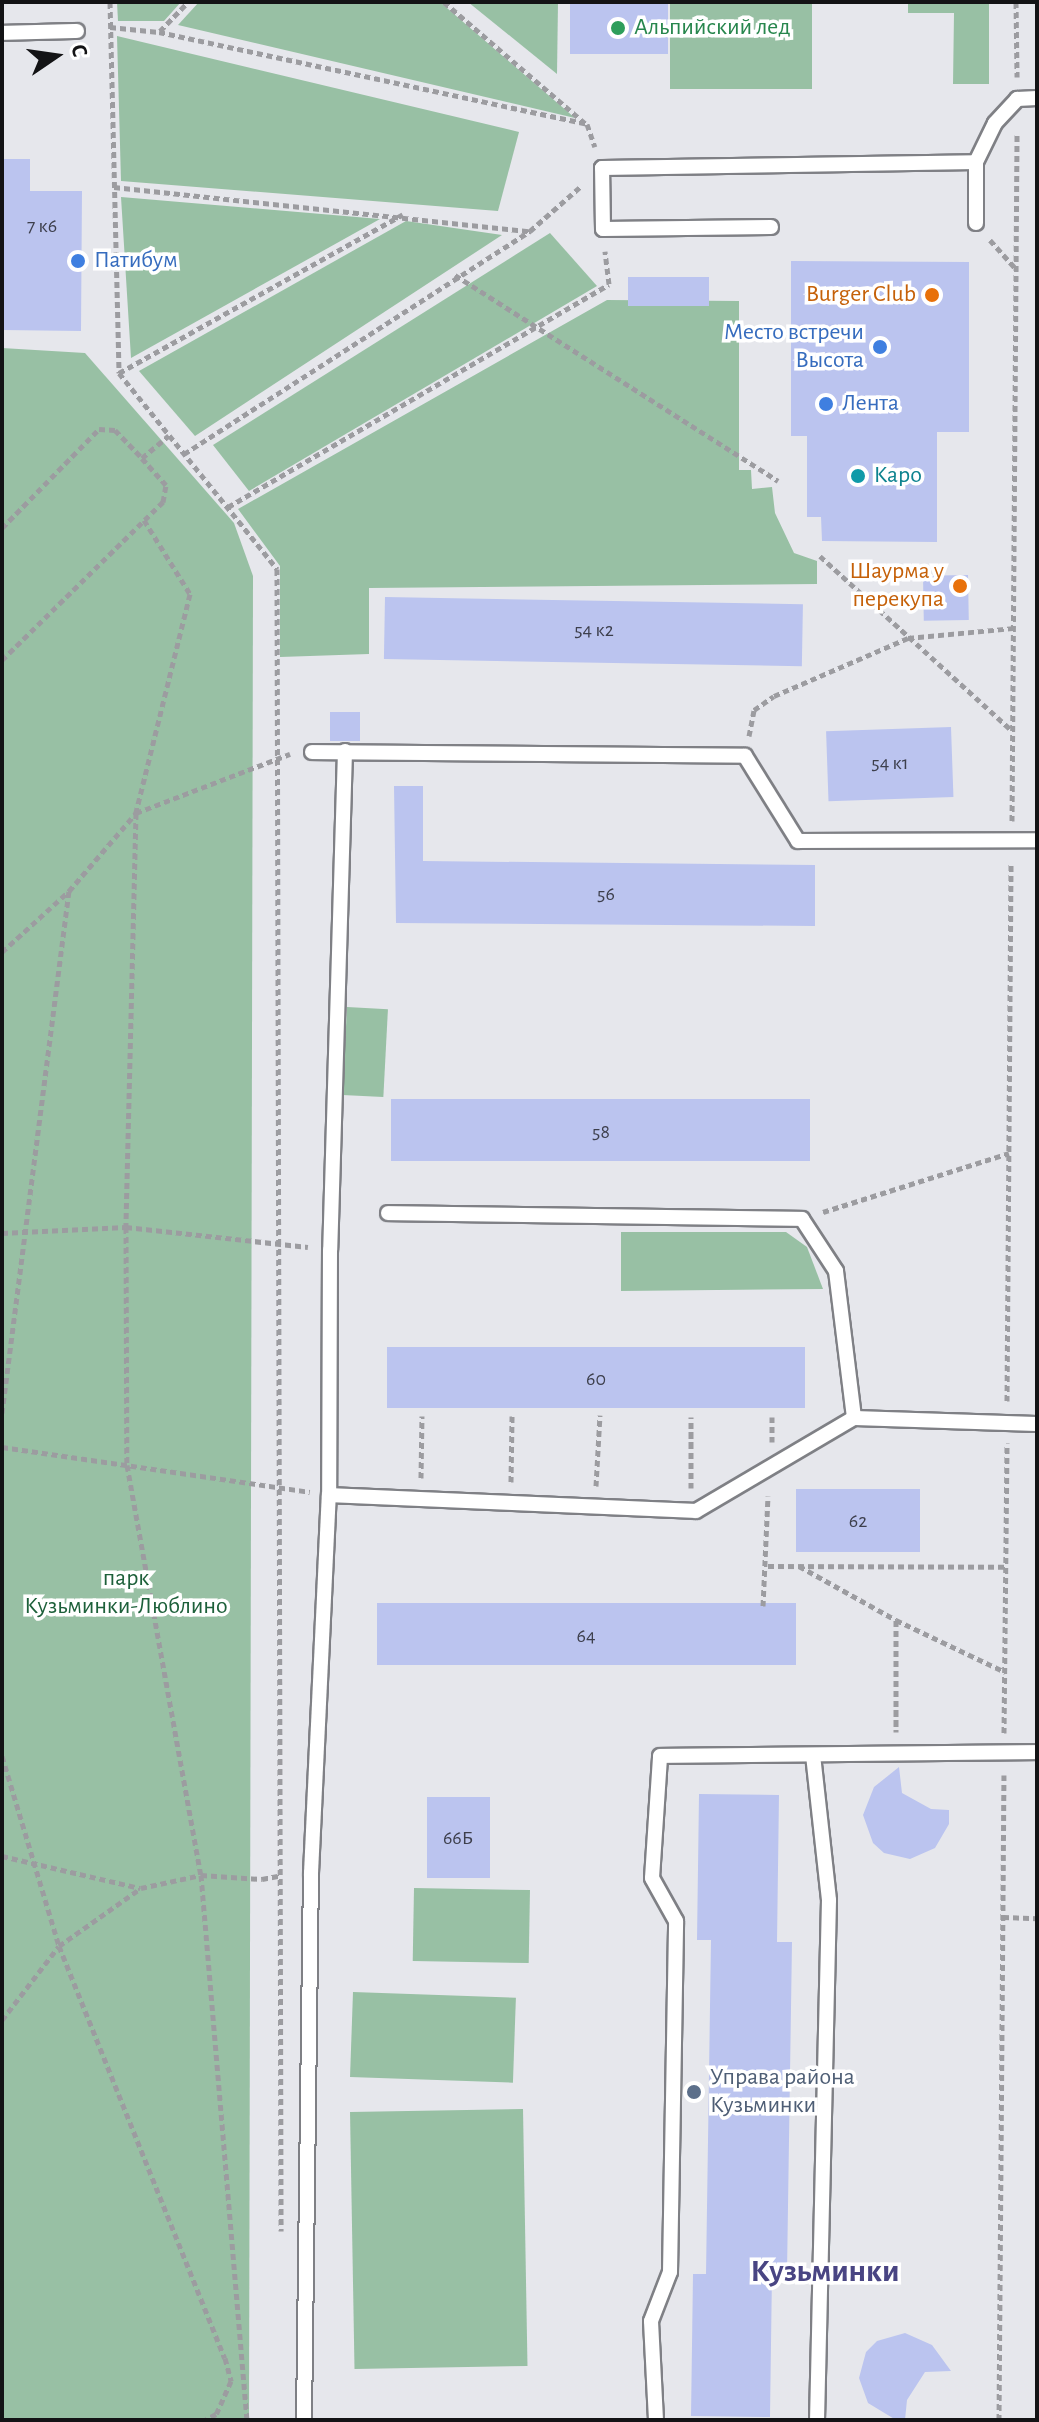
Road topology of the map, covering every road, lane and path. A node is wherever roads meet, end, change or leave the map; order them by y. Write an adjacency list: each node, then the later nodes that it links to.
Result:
1 (110, 2): 4 (path)
2 (188, 2): 6 (path)
3 (444, 2): 9 (path)
4 (110, 27): 6 (path); 12 (path)
5 (77, 31): 7 (lane)
6 (159, 32): 9 (path)
7 (2, 33)
8 (1037, 98): 10 (lane)
9 (587, 124): 11 (path)
10 (976, 162): 11 (lane); 14 (lane)
11 (602, 168): 16 (lane); 17 (path)
12 (114, 187): 13 (path); 20 (path)
13 (404, 213): 17 (path); 20 (path)
14 (976, 223): 29 (path)
15 (771, 227): 16 (lane)
16 (603, 229): 19 (path)
17 (530, 231): 18 (path)
18 (455, 275): 19 (path); 22 (path)
19 (535, 328): 24 (path); 25 (path)
20 (119, 373): 21 (path)
21 (169, 435): 22 (path); 23 (path)
22 (184, 454): 25 (path)
23 (142, 458): 26 (path); 27 (path)
24 (778, 481)
25 (228, 507): 35 (path)
26 (144, 520): 31 (path); 37 (path)
27 (2, 528)
28 (820, 556): 30 (path)
29 (1013, 628): 30 (path); 32 (path)
30 (908, 638): 32 (path); 36 (path)
31 (2, 660)
32 (1012, 731): 38 (path)
33 (345, 751): 34 (lane); 36 (lane); 49 (lane)
34 (312, 752): 35 (path)
35 (277, 756): 37 (path); 48 (path)
36 (745, 756): 38 (lane)
37 (136, 813): 40 (path); 45 (path)
38 (1011, 840): 39 (lane); 42 (path)
39 (1037, 840)
40 (69, 891): 41 (path); 46 (path)
41 (2, 952)
42 (1009, 1153): 44 (path); 56 (path)
43 (388, 1213): 44 (lane)
44 (802, 1219): 55 (lane)
45 (126, 1227): 46 (path); 48 (path); 59 (path)
46 (25, 1232): 47 (path); 50 (path)
47 (2, 1233)
48 (279, 1244): 49 (path); 61 (path)
49 (330, 1250): 62 (lane)
50 (2, 1413)
51 (600, 1415): 65 (path)
52 (422, 1416): 63 (path)
53 (512, 1416): 64 (path)
54 (691, 1417): 66 (path)
55 (854, 1418): 56 (lane); 60 (lane)
56 (1007, 1423): 57 (lane); 69 (path)
57 (1037, 1424)
58 (2, 1447): 59 (path)
59 (127, 1465): 61 (path); 81 (path)
60 (768, 1465): 66 (lane); 67 (path)
61 (279, 1487): 62 (path); 82 (path)
62 (329, 1495): 63 (lane); 80 (lane)
63 (422, 1499): 64 (lane)
64 (510, 1503): 65 (lane)
65 (595, 1507): 66 (lane)
66 (690, 1511)
67 (768, 1566): 68 (path); 70 (path)
68 (799, 1566): 69 (path); 71 (path)
69 (1005, 1567): 72 (path)
70 (763, 1606)
71 (896, 1620): 72 (path); 75 (path)
72 (1005, 1672): 74 (path)
73 (1037, 1752): 74 (lane)
74 (1004, 1753): 75 (lane); 84 (path)
75 (896, 1754): 76 (lane)
76 (813, 1755): 89 (lane); 93 (lane)
77 (2, 1756): 79 (path)
78 (2, 1856): 79 (path)
79 (34, 1865): 83 (path); 86 (path)
80 (311, 1873): 82 (path); 92 (lane)
81 (201, 1875): 82 (path); 83 (path); 91 (path)
82 (279, 1875): 88 (path)
83 (141, 1888): 86 (path)
84 (1003, 1917): 85 (path); 94 (path)
85 (1037, 1918)
86 (59, 1946): 87 (path); 90 (path)
87 (2, 2020)
88 (281, 2249)
89 (821, 2419)
90 (205, 2420)
91 (247, 2420)
92 (304, 2420)
93 (656, 2420)
94 (999, 2420)

